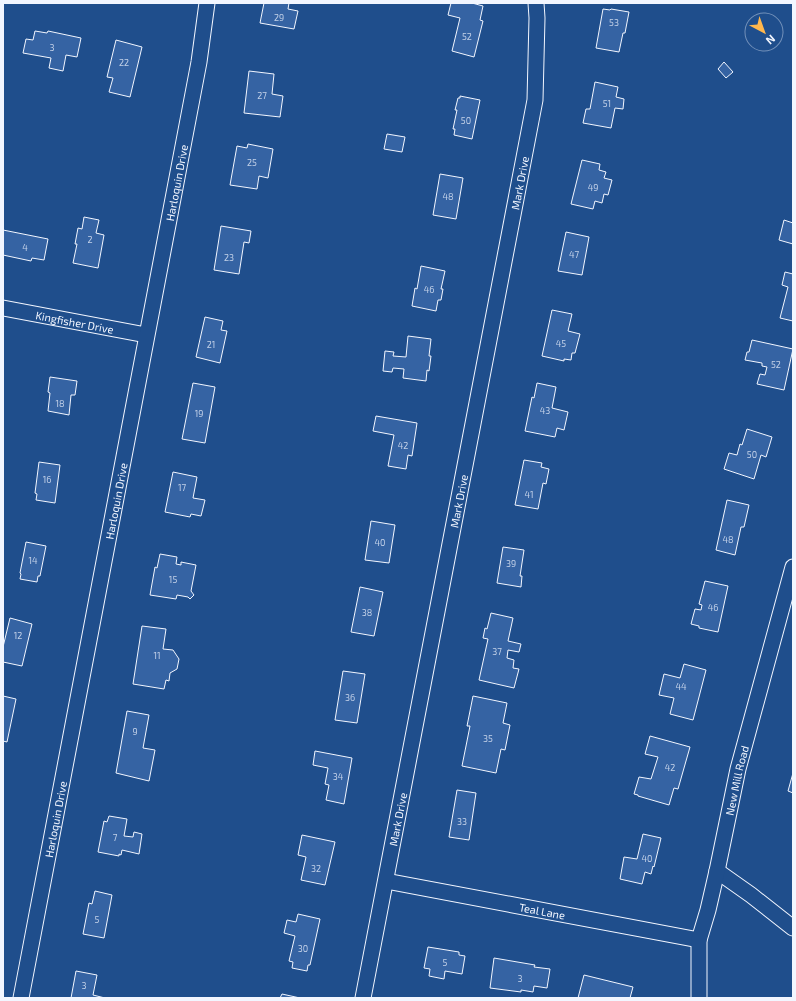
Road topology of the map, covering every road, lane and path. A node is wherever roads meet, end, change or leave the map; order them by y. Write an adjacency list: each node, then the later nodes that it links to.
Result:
1 (207, 3): 4 (street, Harloquin Drive)
2 (536, 3): 7 (street, Mark Drive)
3 (3, 308): 4 (street, Kingfisher Drive)
4 (146, 334): 10 (street, Harloquin Drive)
5 (793, 566): 6 (street, New Mill Road)
6 (717, 871): 8 (street); 9 (street, New Mill Road)
7 (386, 881): 9 (street, Teal Lane); 11 (street, Mark Drive)
8 (793, 928)
9 (699, 940): 12 (street, New Mill Road)
10 (21, 998)
11 (363, 998)
12 (698, 998)

